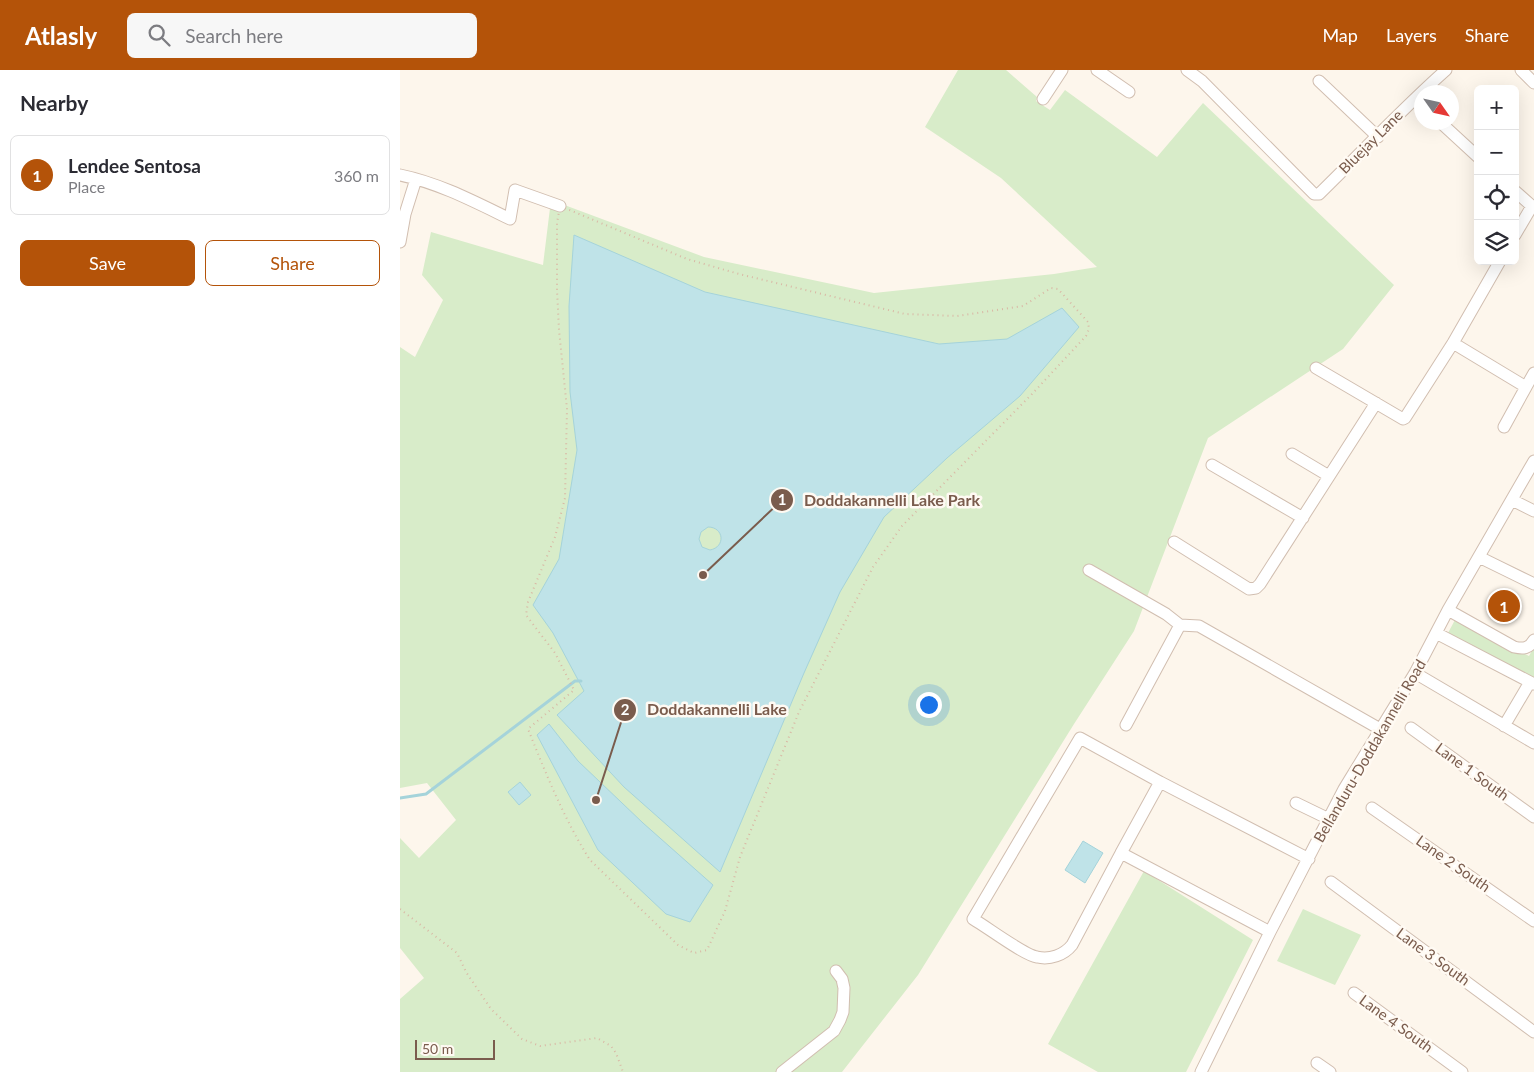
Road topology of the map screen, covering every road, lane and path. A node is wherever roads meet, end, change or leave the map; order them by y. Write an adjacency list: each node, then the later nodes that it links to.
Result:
1 (1062, 70): 10 (street)
2 (1098, 70): 9 (street)
3 (1187, 70): 13 (street, Bluejay Lane)
4 (1446, 70): 6 (street, Bluejay Lane)
5 (1522, 70): 8 (street)
6 (1432, 74)
7 (1319, 82): 13 (street)
8 (1534, 83)
9 (1129, 92)
10 (1043, 99)
11 (1414, 105): 13 (street, Bluejay Lane)
12 (1449, 130): 14 (street)
13 (1378, 137)
14 (1474, 153)
15 (400, 175): 16 (street)
16 (416, 179): 18 (street); 21 (street)
17 (1519, 195): 19 (street)
18 (560, 206): 18 (path)
19 (1533, 207): 20 (street)
20 (1519, 229)
21 (400, 242)
22 (1498, 265): 23 (street)
23 (1453, 343): 26 (street); 27 (street)
24 (1316, 368): 27 (street)
25 (1534, 373): 26 (street)
26 (1526, 387): 28 (street)
27 (1376, 403): 32 (street)
28 (1504, 427)
29 (1292, 454): 32 (street)
30 (1534, 461): 33 (street, Bellanduru-Doddakannelli Road)
31 (1212, 465): 35 (street)
32 (1329, 476): 35 (street)
33 (1512, 500): 34 (street); 37 (street, Bellanduru-Doddakannelli Road)
34 (1534, 510)
35 (1302, 518): 36 (street)
36 (1174, 542)
37 (1479, 557): 39 (street); 40 (street, Bellanduru-Doddakannelli Road)
38 (1089, 570): 41 (street)
39 (1534, 584)
40 (1448, 610): 42 (street, Bellanduru-Doddakannelli Road); 43 (street)
41 (1180, 625): 46 (street); 49 (street)
42 (1436, 632): 44 (street, Bellanduru-Doddakannelli Road); 45 (street)
43 (1534, 640)
44 (1415, 673): 47 (street); 49 (street, Bellanduru-Doddakannelli Road)
45 (1532, 683): 47 (street)
46 (1126, 725)
47 (1504, 726): 50 (street)
48 (1411, 728): 54 (street, Lane 1 South)
49 (1380, 729): 55 (street, Bellanduru-Doddakannelli Road)
50 (1534, 743)
51 (1160, 782): 56 (street); 56 (street); 57 (street)
52 (1296, 803): 55 (street)
53 (1372, 808): 60 (street, Lane 2 South)
54 (1534, 817)
55 (1330, 818): 57 (street, Bellanduru-Doddakannelli Road)
56 (1121, 853): 61 (street)
57 (1308, 859): 61 (street, Bellanduru-Doddakannelli Road)
58 (1331, 882): 64 (street, Lane 3 South)
59 (400, 909): 66 (path)
60 (1534, 921)
61 (1270, 932): 68 (street, Bellanduru-Doddakannelli Road)
62 (836, 970): 67 (street)
63 (1354, 993): 70 (street, Lane 4 South)
64 (1534, 1032)
65 (1317, 1063): 69 (street)
66 (623, 1072)
67 (782, 1072)
68 (1201, 1072)
69 (1330, 1072)
70 (1462, 1072)

